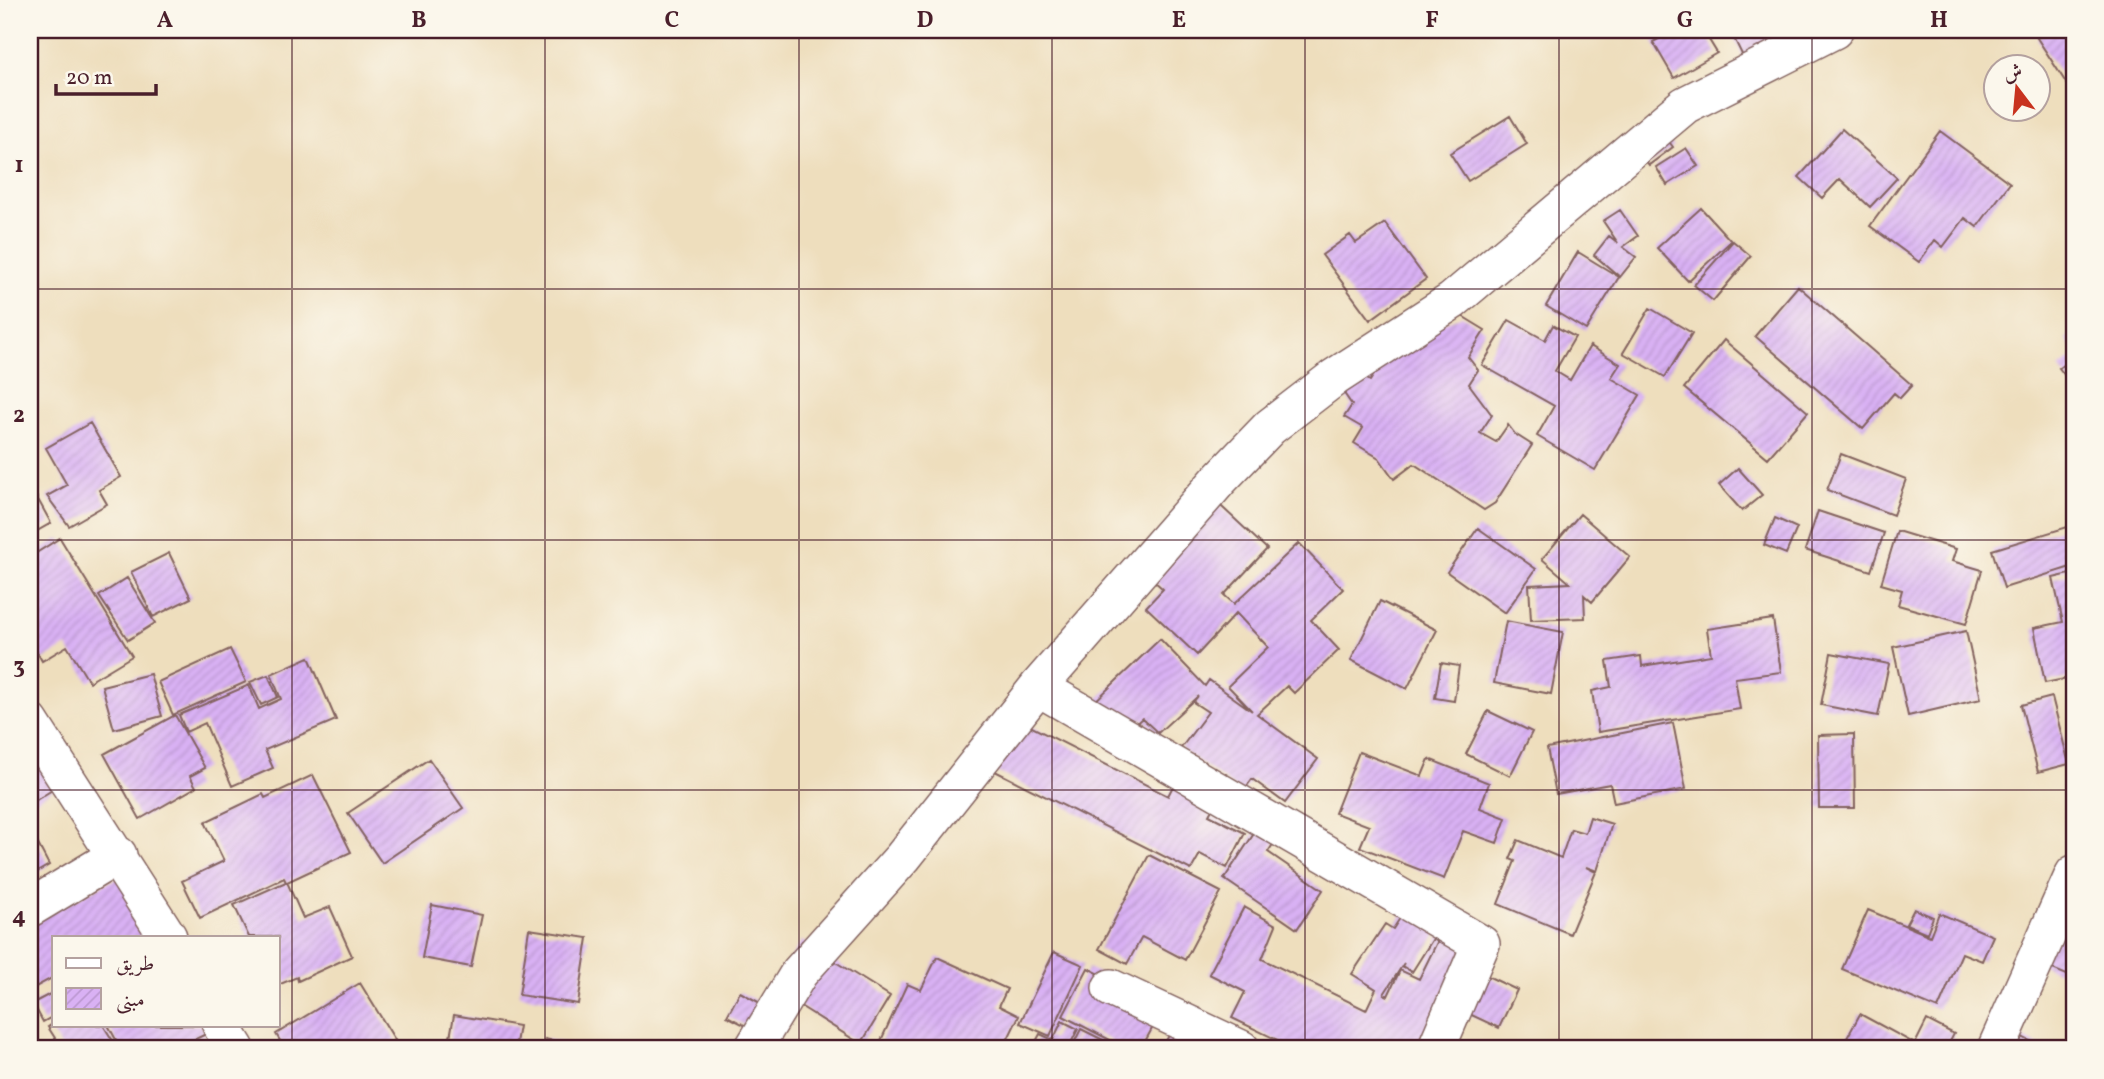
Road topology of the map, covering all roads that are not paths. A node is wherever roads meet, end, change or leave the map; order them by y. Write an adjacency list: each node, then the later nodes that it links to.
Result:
1 (1834, 30): 2 (street)
2 (1038, 687): 11 (street); 13 (street)
3 (30, 722): 4 (street)
4 (118, 855): 6 (street); 7 (street)
5 (2074, 874): 14 (street)
6 (30, 908)
7 (167, 936)
8 (1111, 988): 12 (street)
9 (222, 1026): 10 (street)
10 (236, 1049)
11 (753, 1049)
12 (1241, 1049)
13 (1436, 1049)
14 (1996, 1049)

